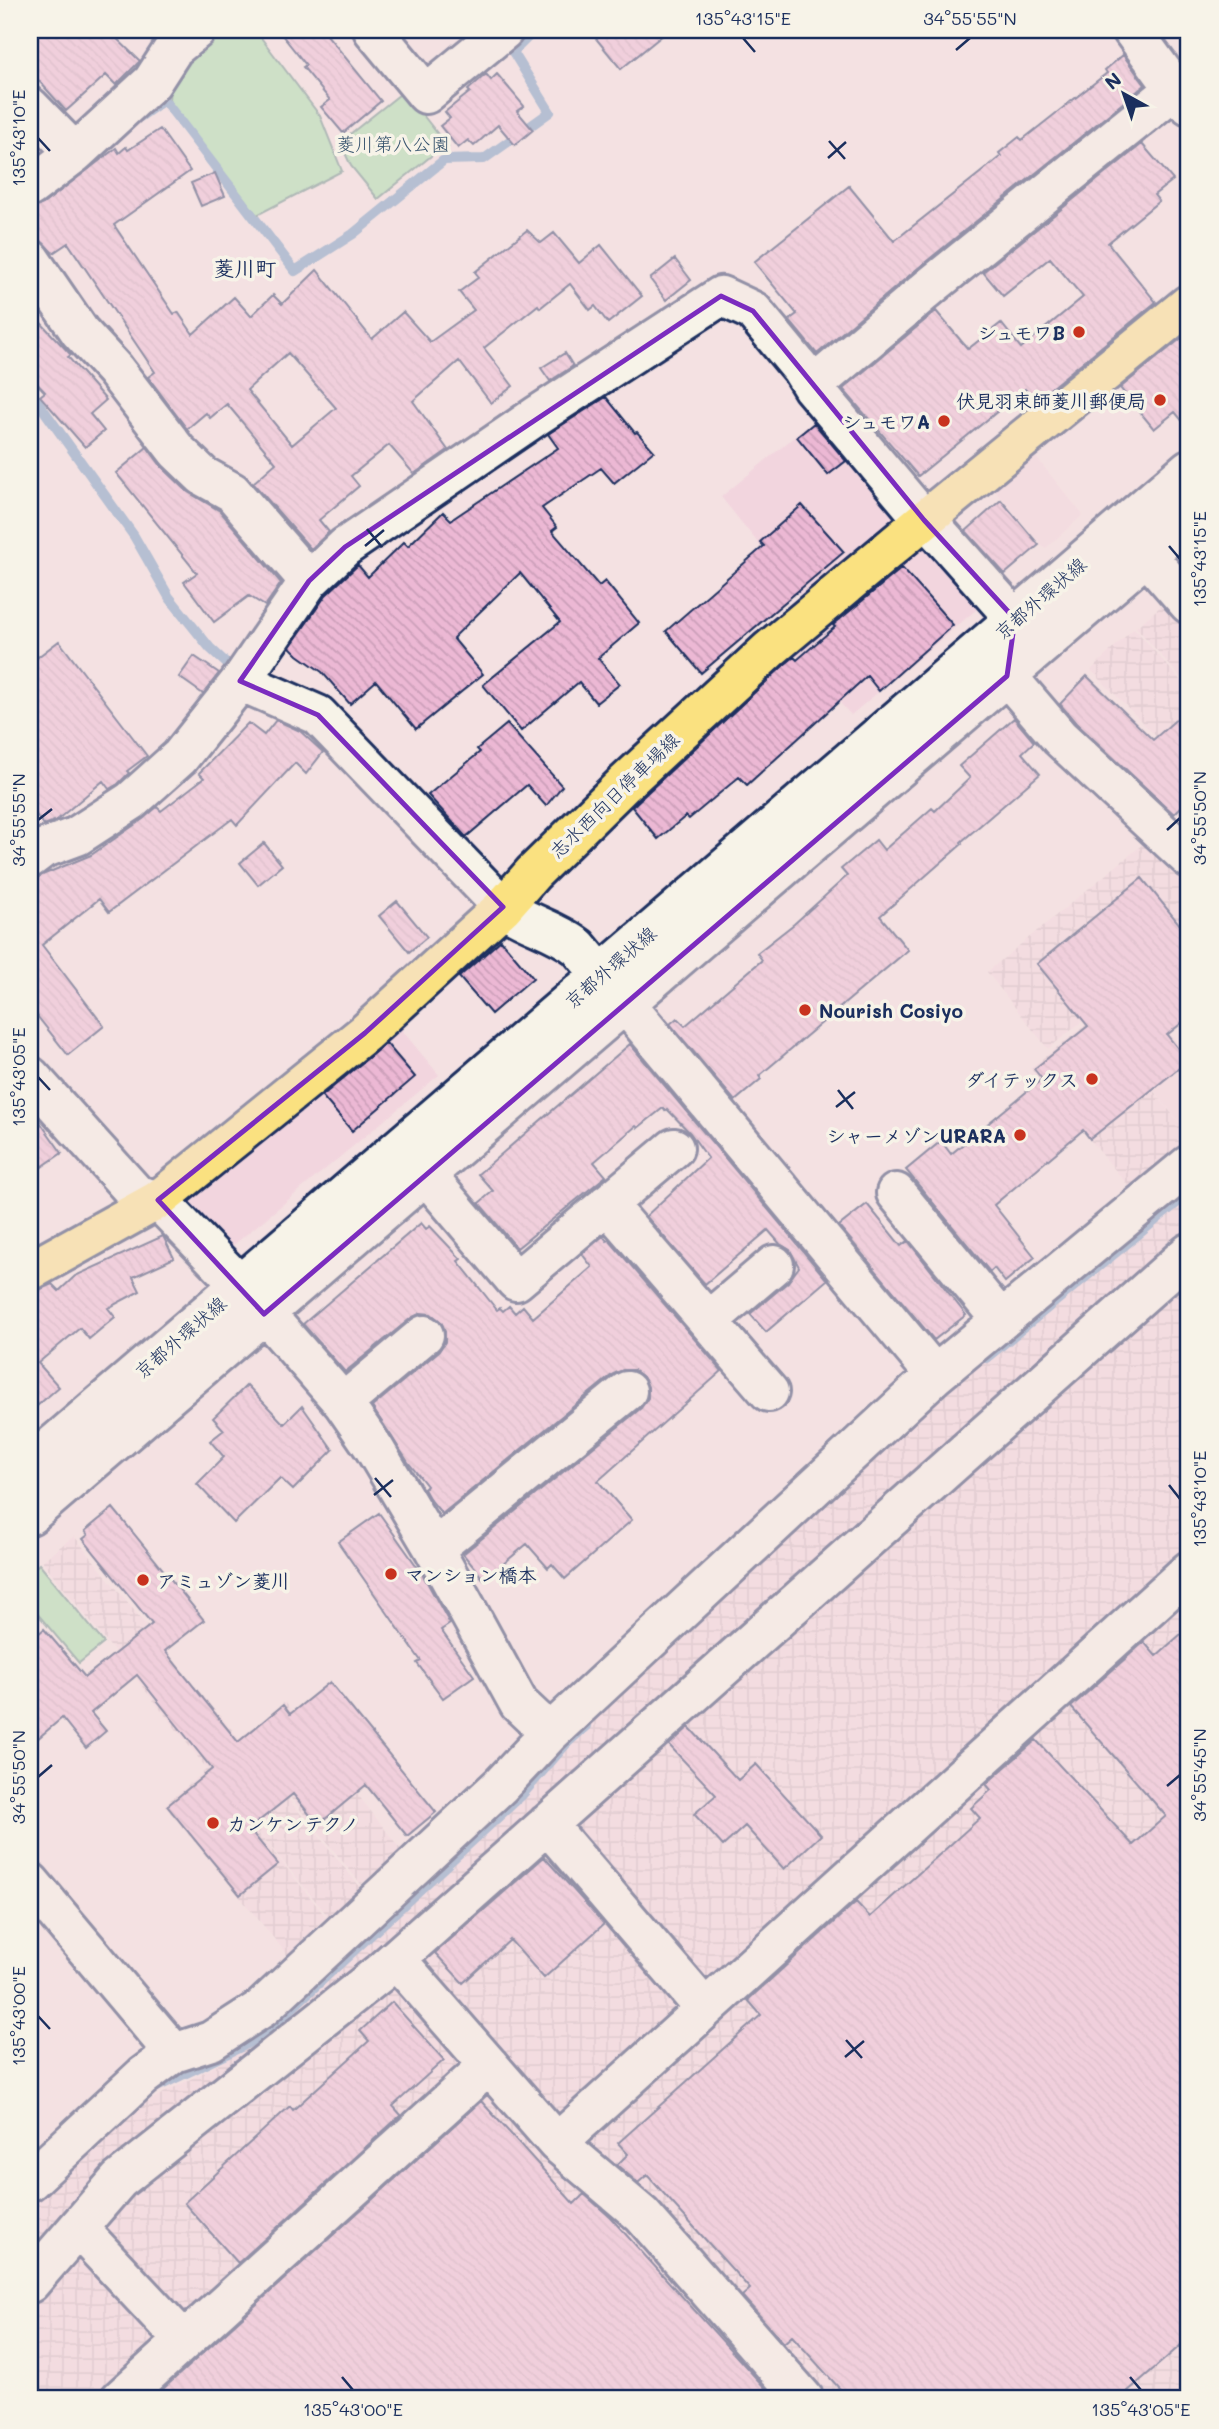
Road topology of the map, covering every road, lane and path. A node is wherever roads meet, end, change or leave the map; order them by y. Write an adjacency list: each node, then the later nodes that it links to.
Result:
1 (1132, 30): 5 (street)
2 (377, 31): 3 (street)
3 (490, 34)
4 (176, 36): 7 (street)
5 (1182, 97): 11 (street)
6 (30, 107): 7 (street)
7 (75, 153): 8 (street)
8 (30, 187)
9 (30, 259): 16 (street)
10 (1189, 304): 14 (main road, 志水西向日停車場線)
11 (812, 387): 14 (street); 16 (street)
12 (1189, 469): 18 (street, 京都外環状線)
13 (1189, 519): 15 (street, 京都外環状線)
14 (924, 520): 18 (street); 23 (main road, 志水西向日停車場線)
15 (1147, 556): 17 (street); 20 (street, 京都外環状線)
16 (310, 581): 19 (street)
17 (1189, 604)
18 (1015, 620): 20 (street); 24 (street, 京都外環状線)
19 (245, 675): 21 (street); 23 (street)
20 (1007, 676): 22 (street); 25 (street, 京都外環状線)
21 (34, 846)
22 (1189, 858)
23 (508, 902): 24 (street); 31 (main road, 志水西向日停車場線)
24 (600, 975): 25 (street); 36 (street, 京都外環状線)
25 (624, 1005): 29 (street, 京都外環状線); 41 (street)
26 (30, 1076): 31 (street)
27 (674, 1148): 32 (street)
28 (1189, 1165): 38 (street)
29 (426, 1175): 32 (street); 37 (street, 京都外環状線)
30 (896, 1193): 38 (street)
31 (158, 1200): 35 (main road, 志水西向日停車場線); 36 (street)
32 (607, 1204): 39 (street)
33 (1189, 1253): 50 (street)
34 (774, 1265): 39 (street)
35 (30, 1271)
36 (240, 1285): 37 (street); 45 (street, 京都外環状線)
37 (264, 1314): 44 (street); 46 (street, 京都外環状線)
38 (1001, 1320): 41 (street)
39 (708, 1321): 43 (street)
40 (424, 1335): 44 (street)
41 (939, 1371): 49 (street)
42 (627, 1391): 47 (street)
43 (769, 1392)
44 (342, 1403): 47 (street)
45 (30, 1465)
46 (30, 1514)
47 (434, 1549): 49 (street)
48 (1189, 1571): 53 (street)
49 (550, 1733): 54 (street)
50 (547, 1824): 52 (street); 53 (street)
51 (30, 1882): 54 (street)
52 (396, 1959): 55 (street); 58 (street)
53 (705, 2009): 56 (street)
54 (174, 2053): 57 (street)
55 (489, 2065): 56 (street); 60 (street)
56 (557, 2143): 62 (street)
57 (30, 2181)
58 (78, 2228): 59 (street); 60 (street)
59 (30, 2283)
60 (184, 2341): 61 (street)
61 (120, 2399)
62 (804, 2399)

